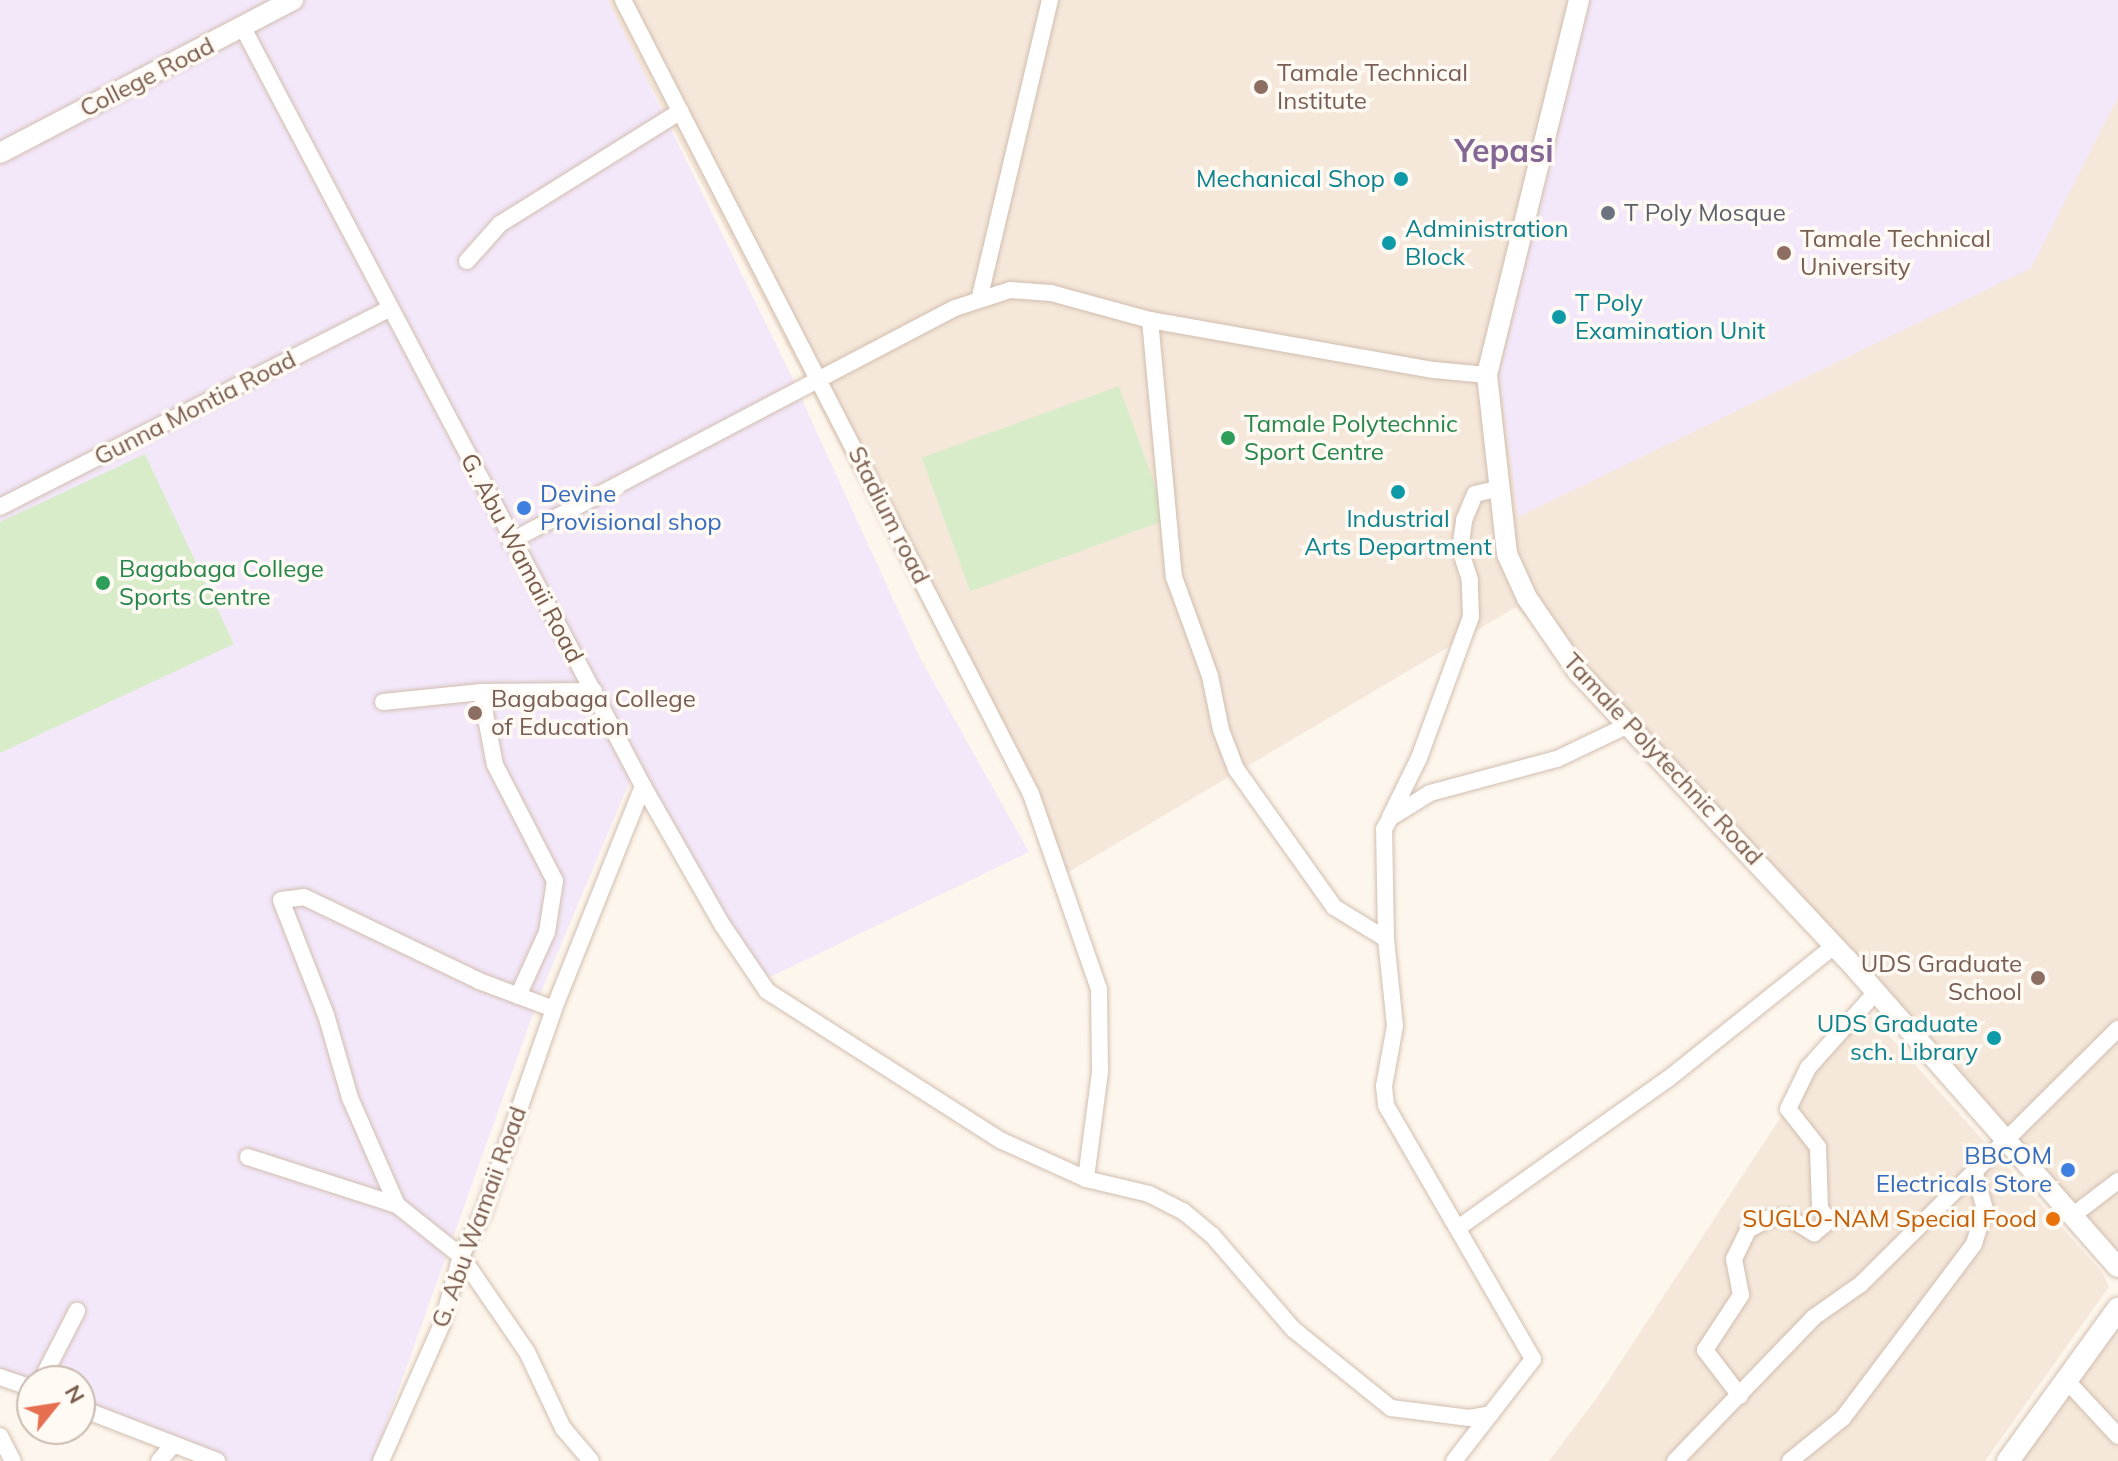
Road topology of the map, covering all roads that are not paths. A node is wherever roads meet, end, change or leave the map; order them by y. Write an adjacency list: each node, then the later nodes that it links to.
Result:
1 (293, 0): 5 (street, College Road)
2 (623, 0): 6 (street, Stadium road)
3 (1050, 0): 9 (street)
4 (1579, 0): 12 (street, Tamale Polytechnic Road)
5 (243, 28): 7 (street, College Road); 10 (street, G. Abu Wamaii Road)
6 (681, 111): 8 (street); 13 (street, Stadium road)
7 (0, 153)
8 (467, 261)
9 (980, 296): 11 (street); 13 (street)
10 (390, 308): 15 (street, Gunna Montia Road); 16 (street, G. Abu Wamaii Road)
11 (1150, 320): 12 (street); 23 (street)
12 (1487, 375): 14 (street, Tamale Polytechnic Road)
13 (819, 380): 16 (street); 32 (street, Stadium road)
14 (1497, 489): 20 (street, Tamale Polytechnic Road); 22 (street)
15 (0, 507)
16 (511, 541): 17 (street, G. Abu Wamaii Road)
17 (594, 691): 18 (street); 21 (street, G. Abu Wamaii Road)
18 (481, 692): 19 (street); 26 (street)
19 (383, 702)
20 (1626, 726): 22 (street); 24 (street, Tamale Polytechnic Road)
21 (643, 786): 27 (street, G. Abu Wamaii Road); 32 (street)
22 (1390, 818): 23 (street)
23 (1386, 939): 36 (street)
24 (1835, 945): 25 (street, Tamale Polytechnic Road); 36 (street)
25 (1876, 992): 29 (street, Tamale Polytechnic Road); 43 (street)
26 (518, 996): 27 (street); 34 (street)
27 (554, 1009): 37 (street, G. Abu Wamaii Road)
28 (2118, 1029): 29 (street)
29 (2004, 1138): 31 (street); 35 (street, Tamale Polytechnic Road)
30 (248, 1157): 34 (street)
31 (1974, 1171): 43 (street); 56 (street)
32 (1086, 1179): 45 (street)
33 (2118, 1181): 35 (street)
34 (397, 1205): 37 (street)
35 (2072, 1216): 38 (street, Tamale Polytechnic Road)
36 (1458, 1228): 45 (street)
37 (461, 1256): 52 (street, G. Abu Wamaii Road); 53 (street)
38 (2118, 1267)
39 (2118, 1309): 42 (main road)
40 (77, 1311): 41 (street)
41 (49, 1365)
42 (2066, 1380): 47 (street); 57 (main road)
43 (1740, 1396): 55 (street)
44 (96, 1414): 48 (street)
45 (1491, 1414): 54 (street)
46 (0, 1436): 49 (street)
47 (2118, 1436)
48 (173, 1445): 50 (street); 51 (street)
49 (13, 1461)
50 (159, 1461)
51 (217, 1461)
52 (381, 1461)
53 (591, 1461)
54 (1454, 1461)
55 (1675, 1461)
56 (1790, 1461)
57 (2008, 1461)

